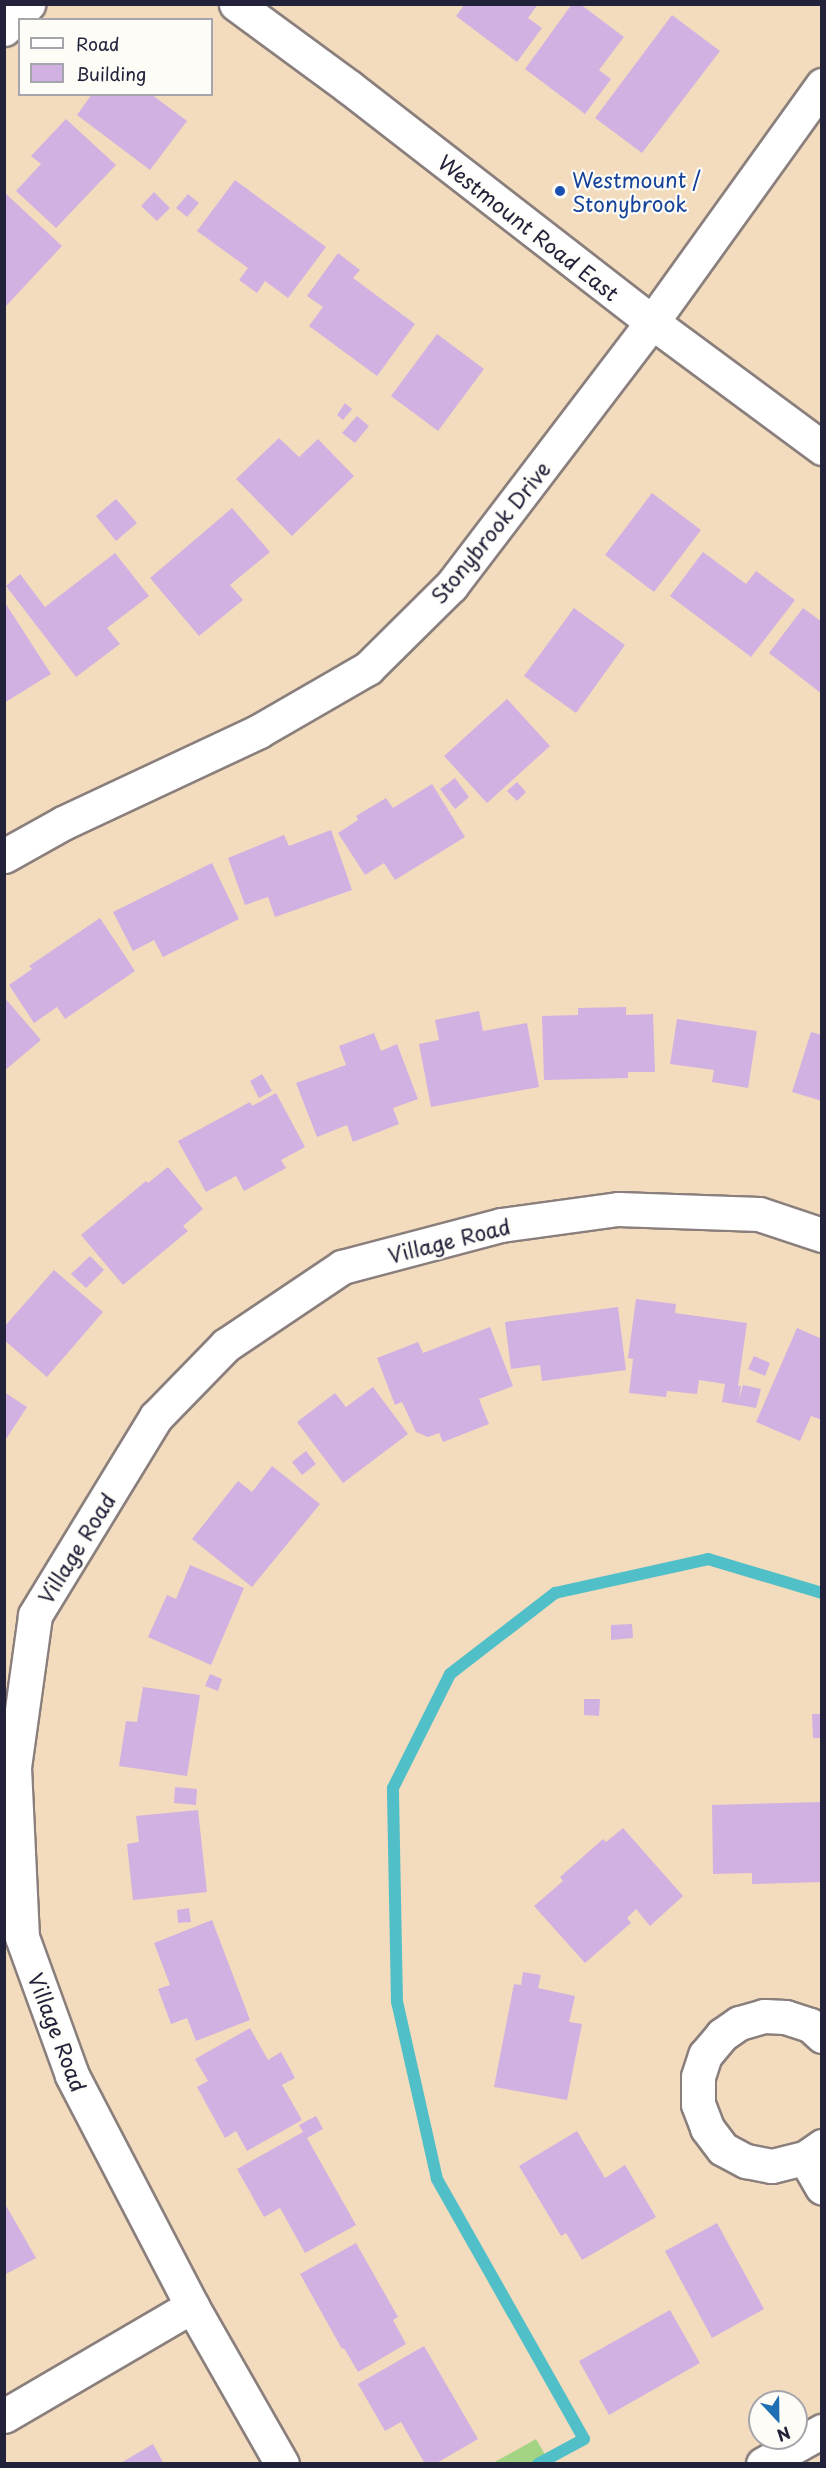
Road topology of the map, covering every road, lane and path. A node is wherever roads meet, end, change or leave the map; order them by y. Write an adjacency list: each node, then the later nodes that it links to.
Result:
1 (28, 4): 3 (street)
2 (236, 4): 5 (street, Westmount Road East)
3 (4, 29)
4 (822, 85): 5 (street, Stonybrook Drive)
5 (651, 322): 6 (street, Westmount Road East); 7 (street, Stonybrook Drive)
6 (822, 448)
7 (4, 856)
8 (822, 1235): 12 (street, Village Road)
9 (822, 2036): 10 (street)
10 (813, 2152): 11 (street)
11 (822, 2188)
12 (192, 2306): 13 (street); 15 (street, Village Road)
13 (4, 2416)
14 (822, 2431): 16 (street)
15 (282, 2463)
16 (763, 2463)

